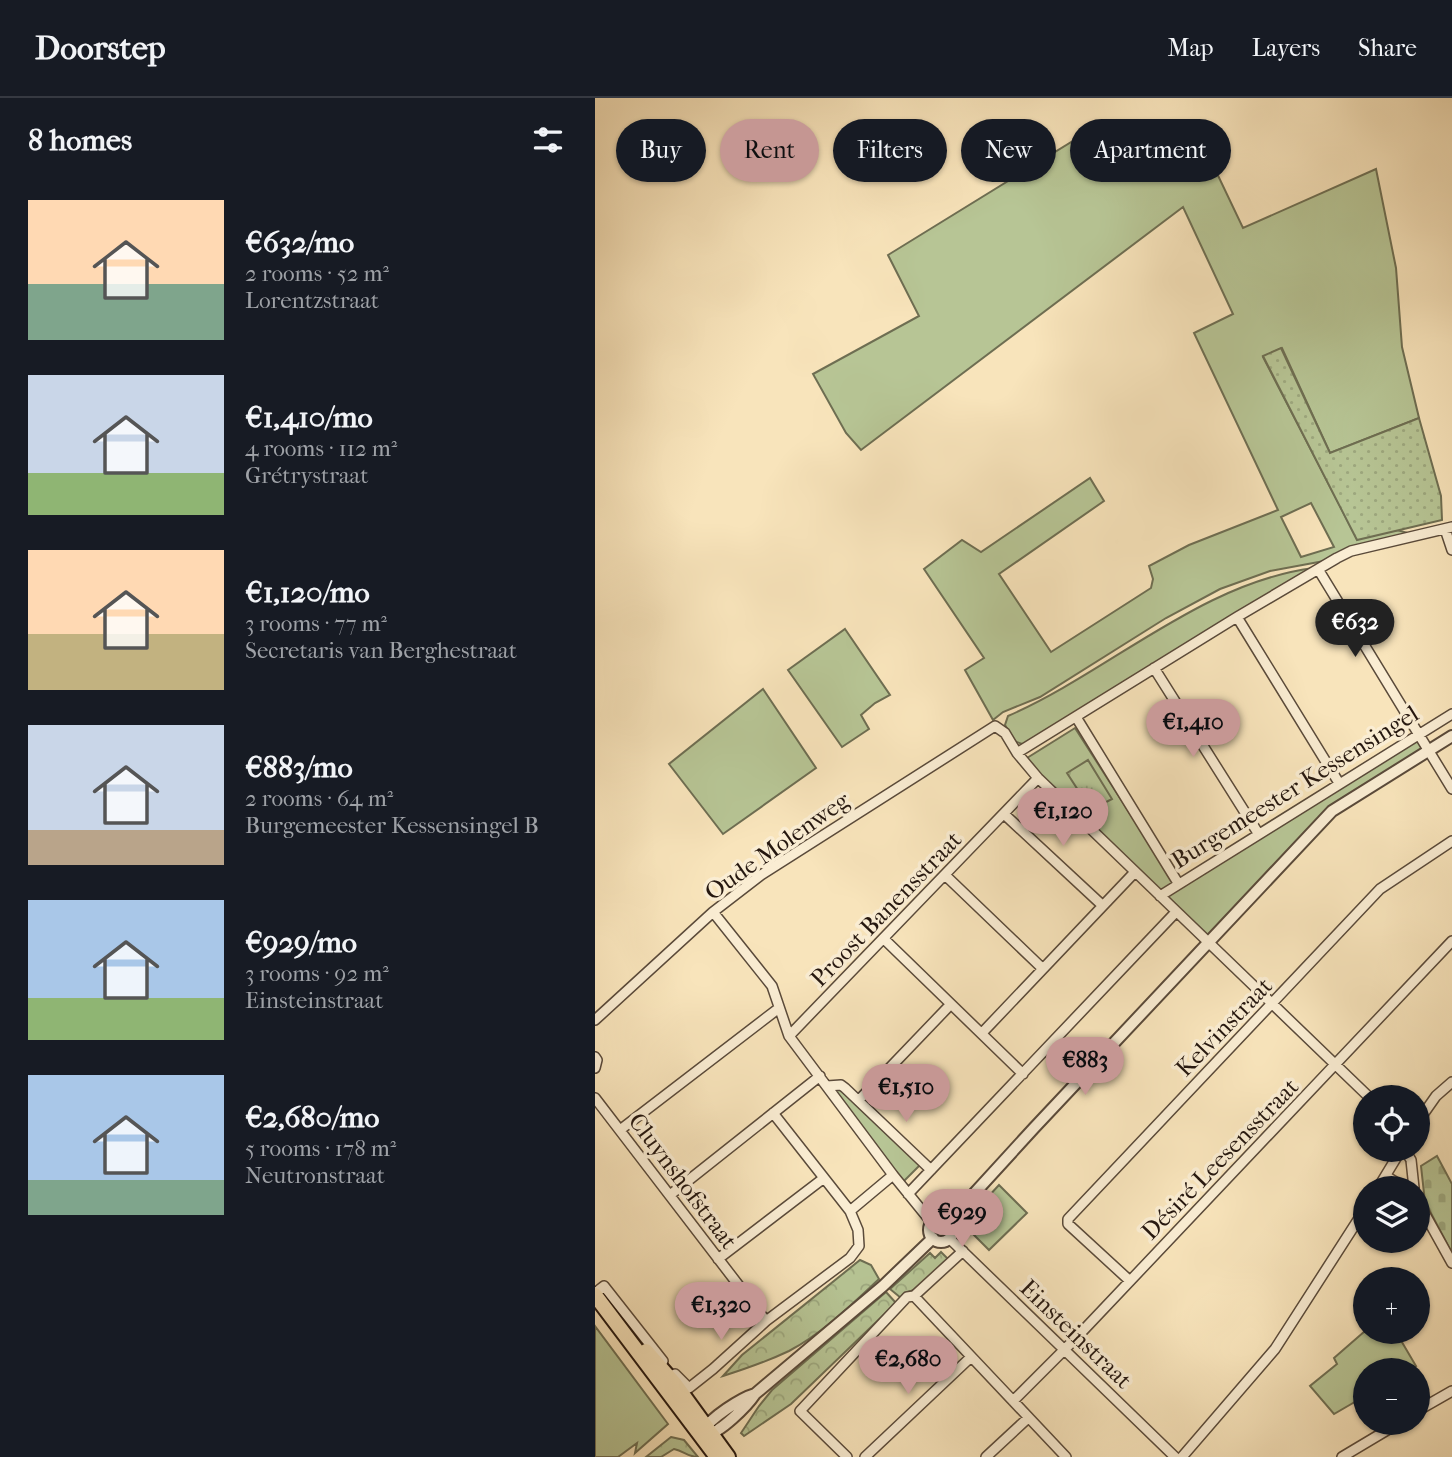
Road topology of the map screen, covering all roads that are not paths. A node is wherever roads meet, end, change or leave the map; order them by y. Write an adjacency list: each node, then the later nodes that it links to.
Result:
1 (1449, 528): 2 (street); 3 (street)
2 (1452, 550)
3 (1318, 569): 4 (street); 8 (street)
4 (1237, 617): 5 (street); 13 (street)
5 (1154, 668): 7 (street); 16 (street)
6 (1452, 714): 8 (street, Burgemeester Kessensingel)
7 (1076, 717): 11 (street); 20 (street)
8 (1418, 735): 10 (street); 13 (street, Burgemeester Kessensingel)
9 (1452, 736): 10 (street, Burgemeester Kessensingel)
10 (1428, 750): 14 (street); 27 (street, Burgemeester Kessensingel)
11 (1017, 753): 12 (street); 23 (street, Oude Molenweg)
12 (1038, 778): 15 (street, Proost Banensstraat); 18 (street)
13 (1339, 783): 16 (street, Burgemeester Kessensingel)
14 (1452, 789)
15 (1004, 814): 19 (street, Proost Banensstraat); 22 (street)
16 (1258, 833): 20 (street, Burgemeester Kessensingel)
17 (1452, 841): 30 (street, Kelvinstraat)
18 (1135, 872): 21 (street); 22 (street)
19 (945, 875): 25 (street, Proost Banensstraat); 28 (street)
20 (1178, 883): 21 (street, Burgemeester Kessensingel)
21 (1160, 896): 24 (street)
22 (1102, 905): 28 (street)
23 (713, 912): 31 (street); 32 (street, Oude Molenweg)
24 (1176, 912): 27 (street); 38 (street)
25 (884, 939): 29 (street); 34 (street, Proost Banensstraat)
26 (1452, 941): 36 (street, Désiré Leesensstraat)
27 (1209, 943): 30 (street); 56 (street, Burgemeester Kessensingel)
28 (1042, 968): 33 (street)
29 (951, 1004): 33 (street); 44 (street)
30 (1272, 1004): 36 (street); 65 (street, Kelvinstraat)
31 (779, 1008): 34 (street); 47 (street)
32 (595, 1020)
33 (982, 1033): 38 (street)
34 (789, 1036): 39 (street)
35 (595, 1057): 37 (street)
36 (1335, 1065): 41 (street); 65 (street, Désiré Leesensstraat)
37 (595, 1068)
38 (1023, 1073): 49 (street)
39 (820, 1076): 42 (street); 46 (street)
40 (1452, 1082): 45 (street)
41 (1356, 1085)
42 (827, 1086): 44 (street); 50 (street)
43 (595, 1098): 47 (street, Cluynshofstraat)
44 (859, 1100): 49 (street)
45 (1430, 1105)
46 (773, 1113): 52 (street); 54 (street)
47 (620, 1130): 54 (street, Cluynshofstraat)
48 (1395, 1162): 51 (street)
49 (931, 1170): 53 (street)
50 (893, 1175): 53 (street); 55 (street)
51 (1386, 1176)
52 (824, 1178): 55 (street); 63 (street)
53 (908, 1194): 57 (street)
54 (670, 1195): 63 (street, Cluynshofstraat)
55 (850, 1211): 68 (street)
56 (949, 1221): 57 (street); 61 (street)
57 (932, 1223): 60 (street)
58 (1430, 1223): 64 (street)
59 (1353, 1228): 86 (street)
60 (933, 1238): 61 (street); 77 (street)
61 (950, 1239): 62 (street, Einsteinstraat)
62 (963, 1251): 67 (street); 70 (street, Einsteinstraat)
63 (718, 1259): 68 (street, Cluynshofstraat)
64 (1452, 1263)
65 (1130, 1281): 70 (street, Désiré Leesensstraat)
66 (595, 1294): 69 (main road); 72 (street)
67 (914, 1296): 71 (street); 81 (street)
68 (766, 1321): 72 (street)
69 (617, 1324): 72 (main road); 77 (main road)
70 (1064, 1350): 74 (street, Désiré Leesensstraat); 85 (street, Einsteinstraat)
71 (971, 1357): 74 (street); 82 (street)
72 (671, 1375): 77 (main road)
73 (1452, 1391): 75 (street)
74 (1013, 1401): 76 (street)
75 (1430, 1404)
76 (1028, 1418): 83 (street); 84 (street)
77 (706, 1432): 79 (main road); 80 (main road)
78 (1379, 1435): 87 (street)
79 (717, 1457)
80 (728, 1457)
81 (847, 1457)
82 (865, 1457)
83 (986, 1457)
84 (1066, 1457)
85 (1175, 1457)
86 (1182, 1457)
87 (1342, 1457)

